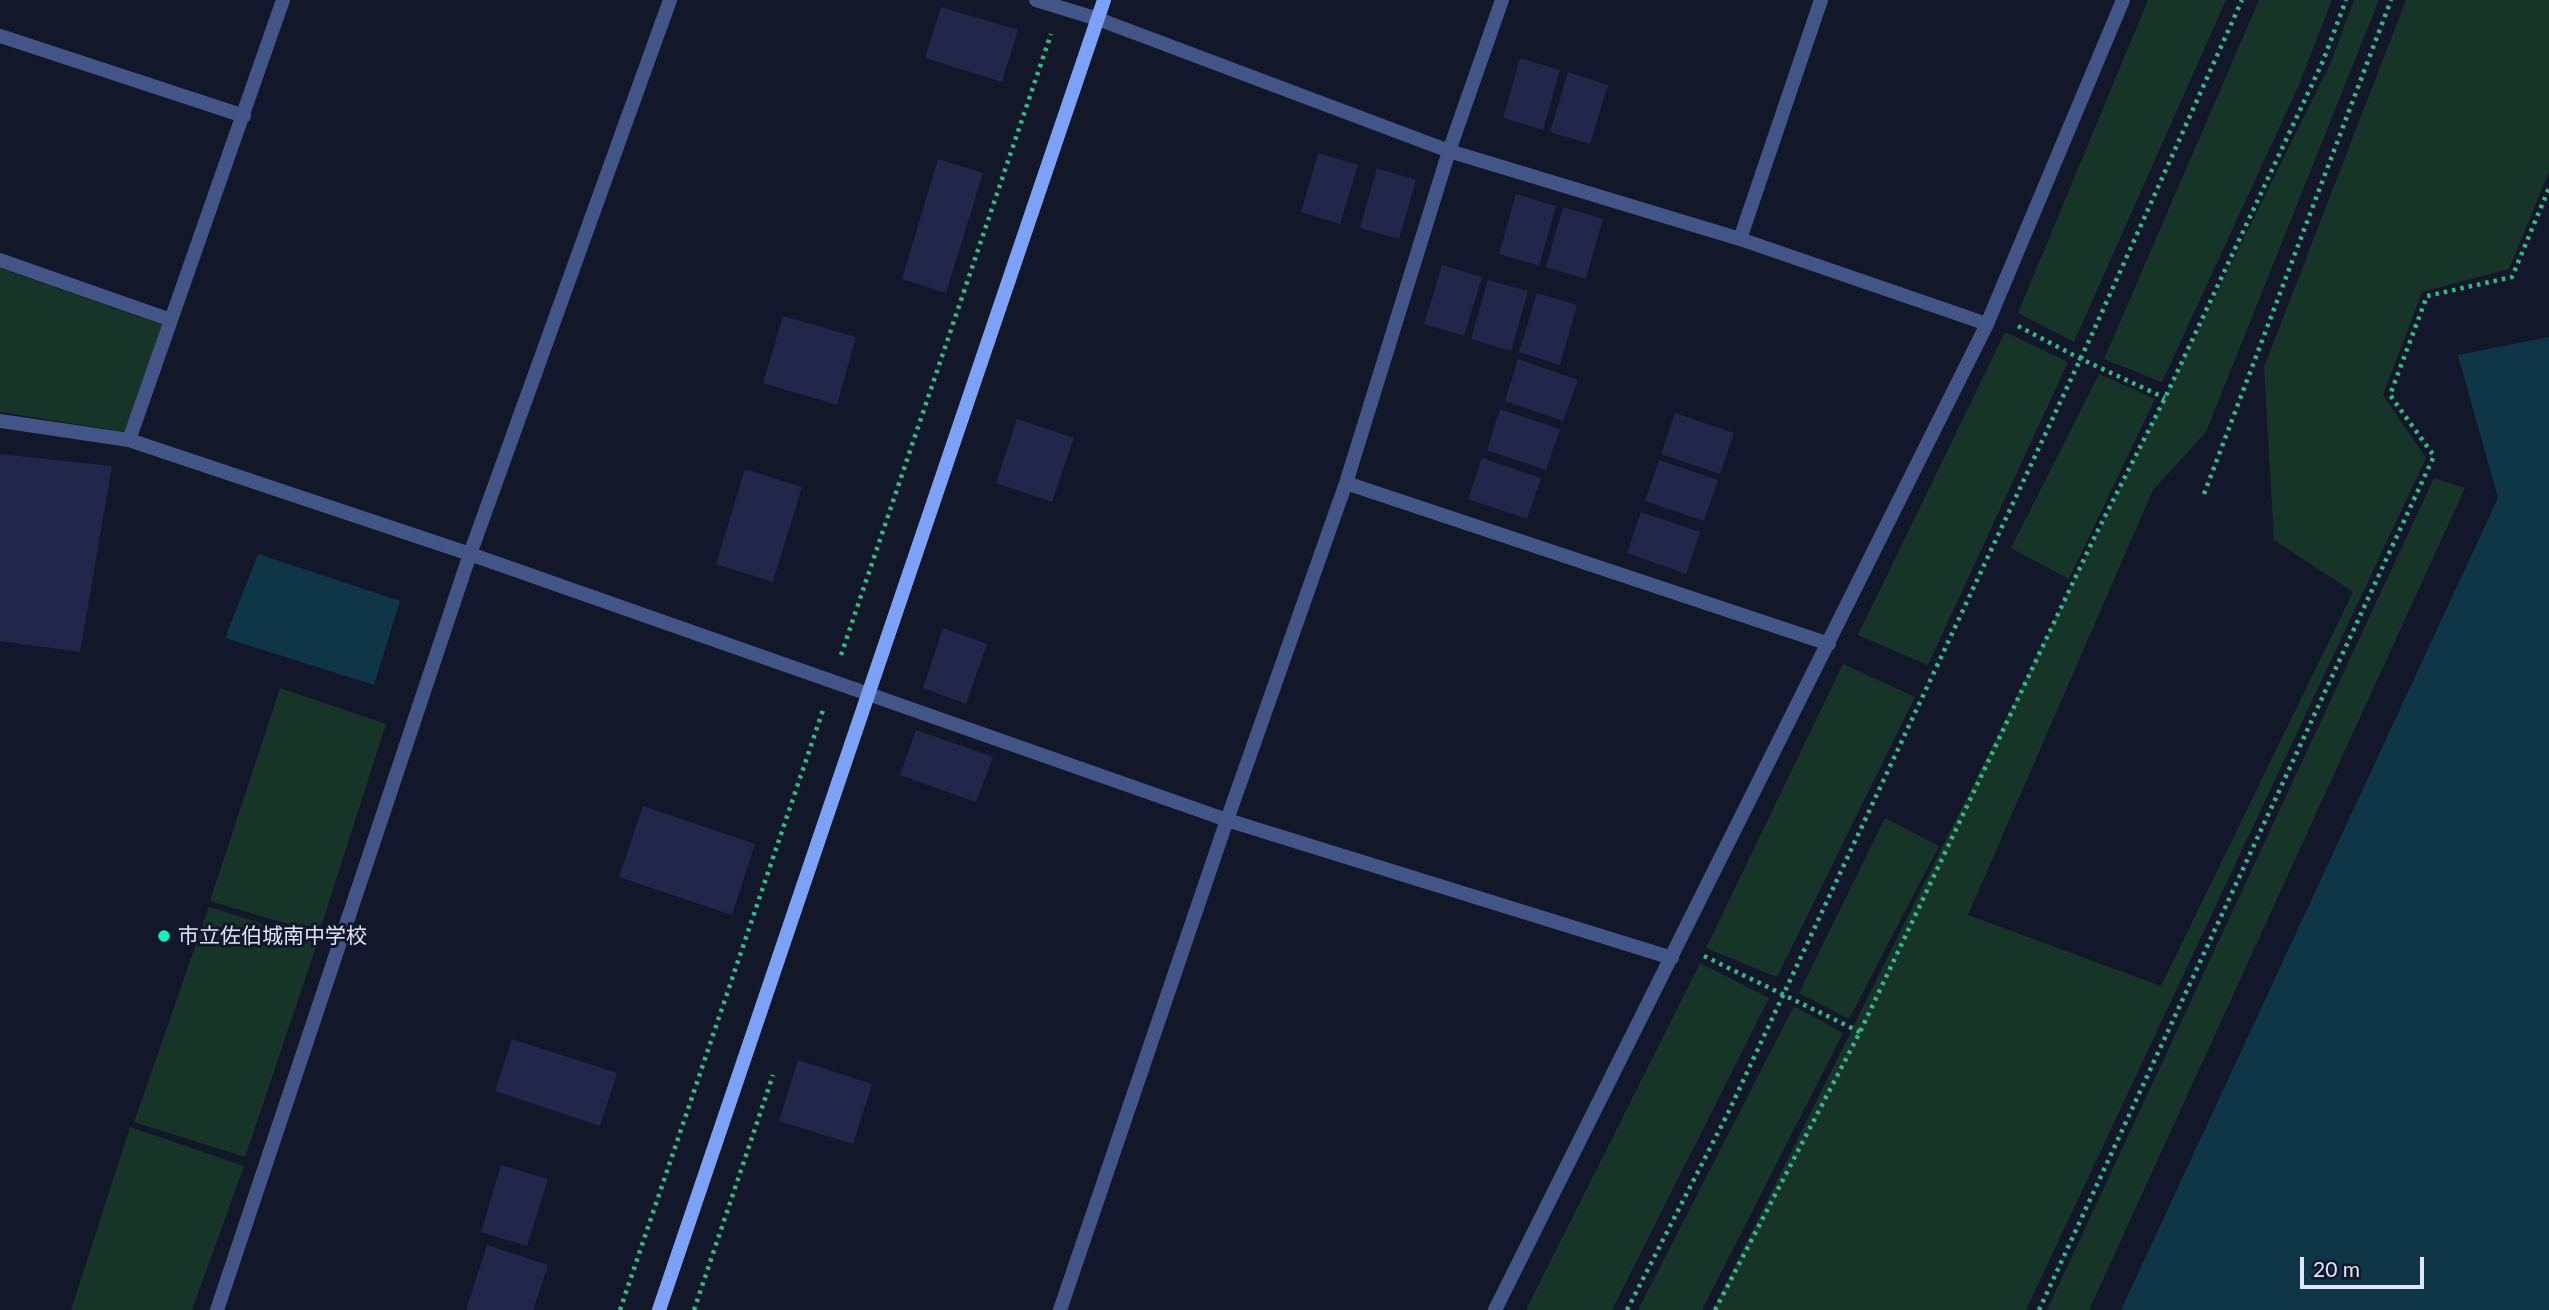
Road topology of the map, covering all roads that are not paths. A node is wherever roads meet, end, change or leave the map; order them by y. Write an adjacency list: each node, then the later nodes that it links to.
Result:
1 (283, 0): 10 (street)
2 (670, 0): 19 (street)
3 (1037, 0): 8 (street)
4 (1104, 0): 8 (street)
5 (1502, 0): 11 (street)
6 (1821, 0): 12 (street)
7 (2123, 0): 14 (street)
8 (1098, 19): 11 (street); 21 (street)
9 (0, 36): 10 (street)
10 (244, 116): 15 (street)
11 (1449, 151): 12 (street); 18 (street)
12 (1740, 239): 14 (street)
13 (0, 260): 15 (street)
14 (1990, 319): 20 (street)
15 (171, 320): 17 (street)
16 (0, 421): 17 (street)
17 (129, 440): 19 (street)
18 (1346, 483): 20 (street); 22 (street)
19 (470, 554): 21 (street); 24 (street)
20 (1829, 644): 23 (street)
21 (868, 693): 22 (street); 25 (street)
22 (1227, 820): 23 (street); 26 (street)
23 (1672, 958): 27 (street)
24 (218, 1310)
25 (659, 1310)
26 (1060, 1310)
27 (1495, 1310)

